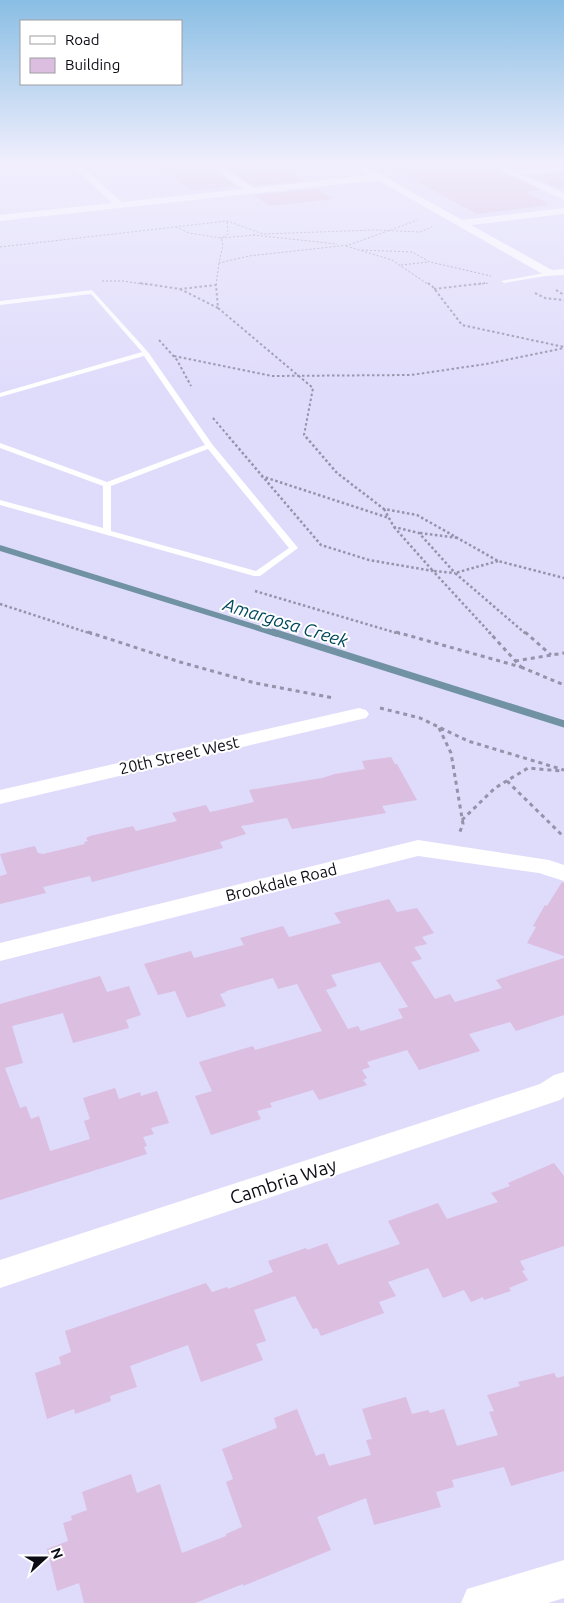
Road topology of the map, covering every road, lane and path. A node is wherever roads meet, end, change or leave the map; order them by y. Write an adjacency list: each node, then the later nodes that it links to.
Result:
1 (221, 238): 10 (path)
2 (77, 239): 7 (path)
3 (288, 239): 6 (path)
4 (362, 239): 6 (path)
5 (489, 239): 13 (street)
6 (344, 245): 8 (path); 10 (path)
7 (0, 248)
8 (358, 250): 9 (path); 11 (path)
9 (430, 262): 11 (path); 15 (path)
10 (220, 263): 16 (path)
11 (400, 265): 18 (path)
12 (564, 272): 13 (street)
13 (550, 274): 15 (lane)
14 (95, 281): 17 (path)
15 (504, 281): 18 (path)
16 (216, 285): 17 (path); 22 (path)
17 (180, 288): 22 (path)
18 (434, 289): 24 (path)
19 (530, 291): 20 (path)
20 (564, 300)
21 (0, 303): 25 (lane)
22 (218, 308): 27 (path)
23 (154, 335): 26 (path)
24 (564, 348): 27 (path)
25 (146, 353): 29 (lane); 32 (lane)
26 (173, 355): 27 (path); 28 (path)
27 (300, 375): 36 (path)
28 (193, 391)
29 (0, 395)
30 (210, 413): 33 (path)
31 (0, 445): 34 (lane)
32 (209, 446): 34 (lane); 39 (lane)
33 (261, 476): 37 (path); 43 (path)
34 (107, 485): 39 (lane)
35 (0, 502): 39 (lane)
36 (384, 509): 37 (path); 41 (path)
37 (389, 518): 38 (path)
38 (394, 526): 40 (path); 43 (path)
39 (107, 532)
40 (419, 533): 41 (path); 44 (path)
41 (460, 538): 42 (path)
42 (498, 561): 44 (path); 45 (path)
43 (433, 571): 44 (path); 50 (path)
44 (456, 573): 49 (path)
45 (564, 578)
46 (0, 604): 53 (path)
47 (438, 645): 51 (path)
48 (564, 653): 49 (path)
49 (551, 655): 50 (path)
50 (515, 661): 51 (path)
51 (521, 668): 52 (path)
52 (564, 684)
53 (342, 700)
54 (381, 708): 55 (path); 55 (path); 56 (path)
55 (365, 710): 59 (street, 20th Street West)
56 (438, 727): 57 (path); 60 (path)
57 (564, 770): 58 (path)
58 (507, 781): 60 (path); 61 (path)
59 (0, 797)
60 (462, 820): 62 (path)
61 (564, 837)
62 (451, 853): 63 (street, Brookdale Road); 64 (street, Brookdale Road)
63 (564, 873)
64 (0, 952)
65 (564, 1083): 66 (street, Cambria Way)
66 (0, 1274)
67 (564, 1579): 68 (street)
68 (481, 1603)

